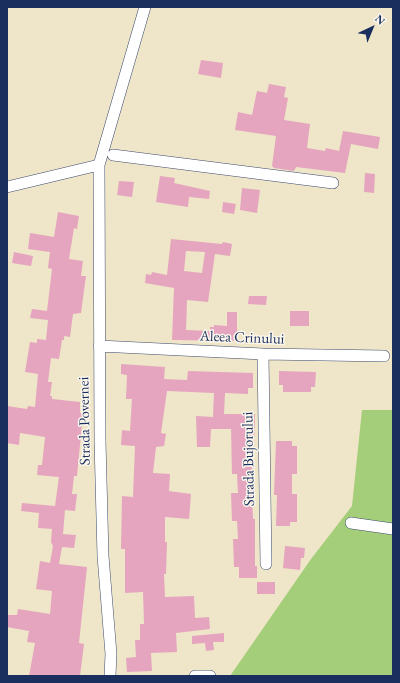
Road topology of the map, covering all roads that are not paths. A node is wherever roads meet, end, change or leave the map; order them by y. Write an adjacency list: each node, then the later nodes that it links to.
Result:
1 (146, 7): 3 (street, Strada Povernei)
2 (113, 155): 4 (street)
3 (99, 165): 5 (street); 6 (street, Strada Povernei)
4 (333, 183)
5 (7, 187)
6 (99, 346): 7 (street, Aleea Crinului); 12 (street, Strada Povernei)
7 (263, 354): 8 (street, Aleea Crinului); 11 (street, Strada Bujorului)
8 (384, 356)
9 (351, 523): 10 (street)
10 (393, 528)
11 (266, 564)
12 (110, 676)
13 (195, 676): 14 (street)
14 (210, 676)

